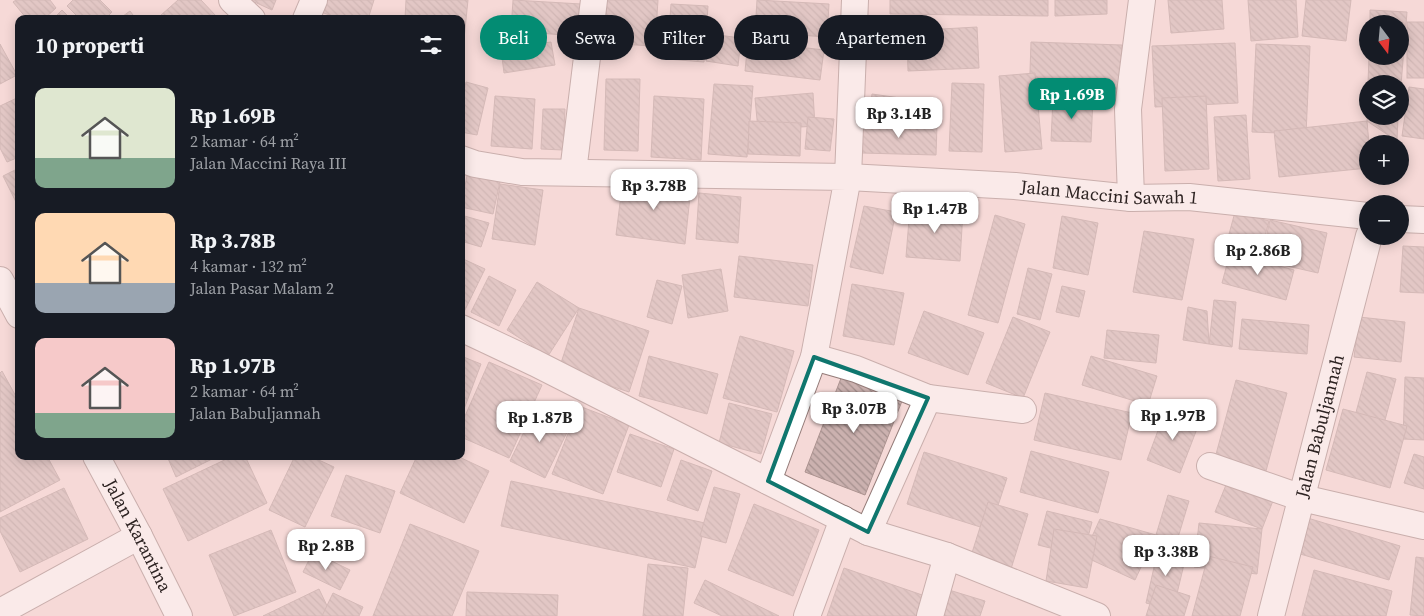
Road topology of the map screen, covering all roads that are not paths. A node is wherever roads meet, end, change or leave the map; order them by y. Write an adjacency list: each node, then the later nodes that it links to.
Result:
1 (232, 0): 6 (street)
2 (314, 0): 7 (street)
3 (594, 0): 9 (street)
4 (855, 0): 10 (street)
5 (1142, 0): 11 (street)
6 (248, 15)
7 (308, 15)
8 (465, 160): 9 (street, Jalan Maccini Sawah 1)
9 (574, 172): 10 (street, Jalan Maccini Sawah 1)
10 (848, 177): 11 (street, Jalan Maccini Sawah 1); 19 (street)
11 (1131, 198): 12 (street, Jalan Maccini Sawah 1)
12 (1359, 215)
13 (1409, 219): 14 (street)
14 (1424, 220)
15 (1367, 245): 25 (street, Jalan Babuljannah)
16 (0, 280): 17 (street)
17 (15, 308)
18 (465, 330): 24 (street)
19 (814, 357): 20 (street); 24 (street)
20 (928, 398): 21 (street); 28 (street)
21 (1023, 410)
22 (98, 460): 29 (street, Jalan Karantina)
23 (1210, 466): 25 (street)
24 (768, 481): 26 (street)
25 (1302, 498): 27 (street); 36 (street, Jalan Babuljannah)
26 (843, 519): 28 (street); 33 (street)
27 (1424, 526)
28 (868, 532): 30 (street)
29 (139, 536): 31 (street); 32 (street, Jalan Karantina)
30 (946, 556): 34 (street); 35 (street)
31 (0, 612)
32 (179, 616)
33 (807, 616)
34 (930, 616)
35 (1097, 616)
36 (1271, 616)

